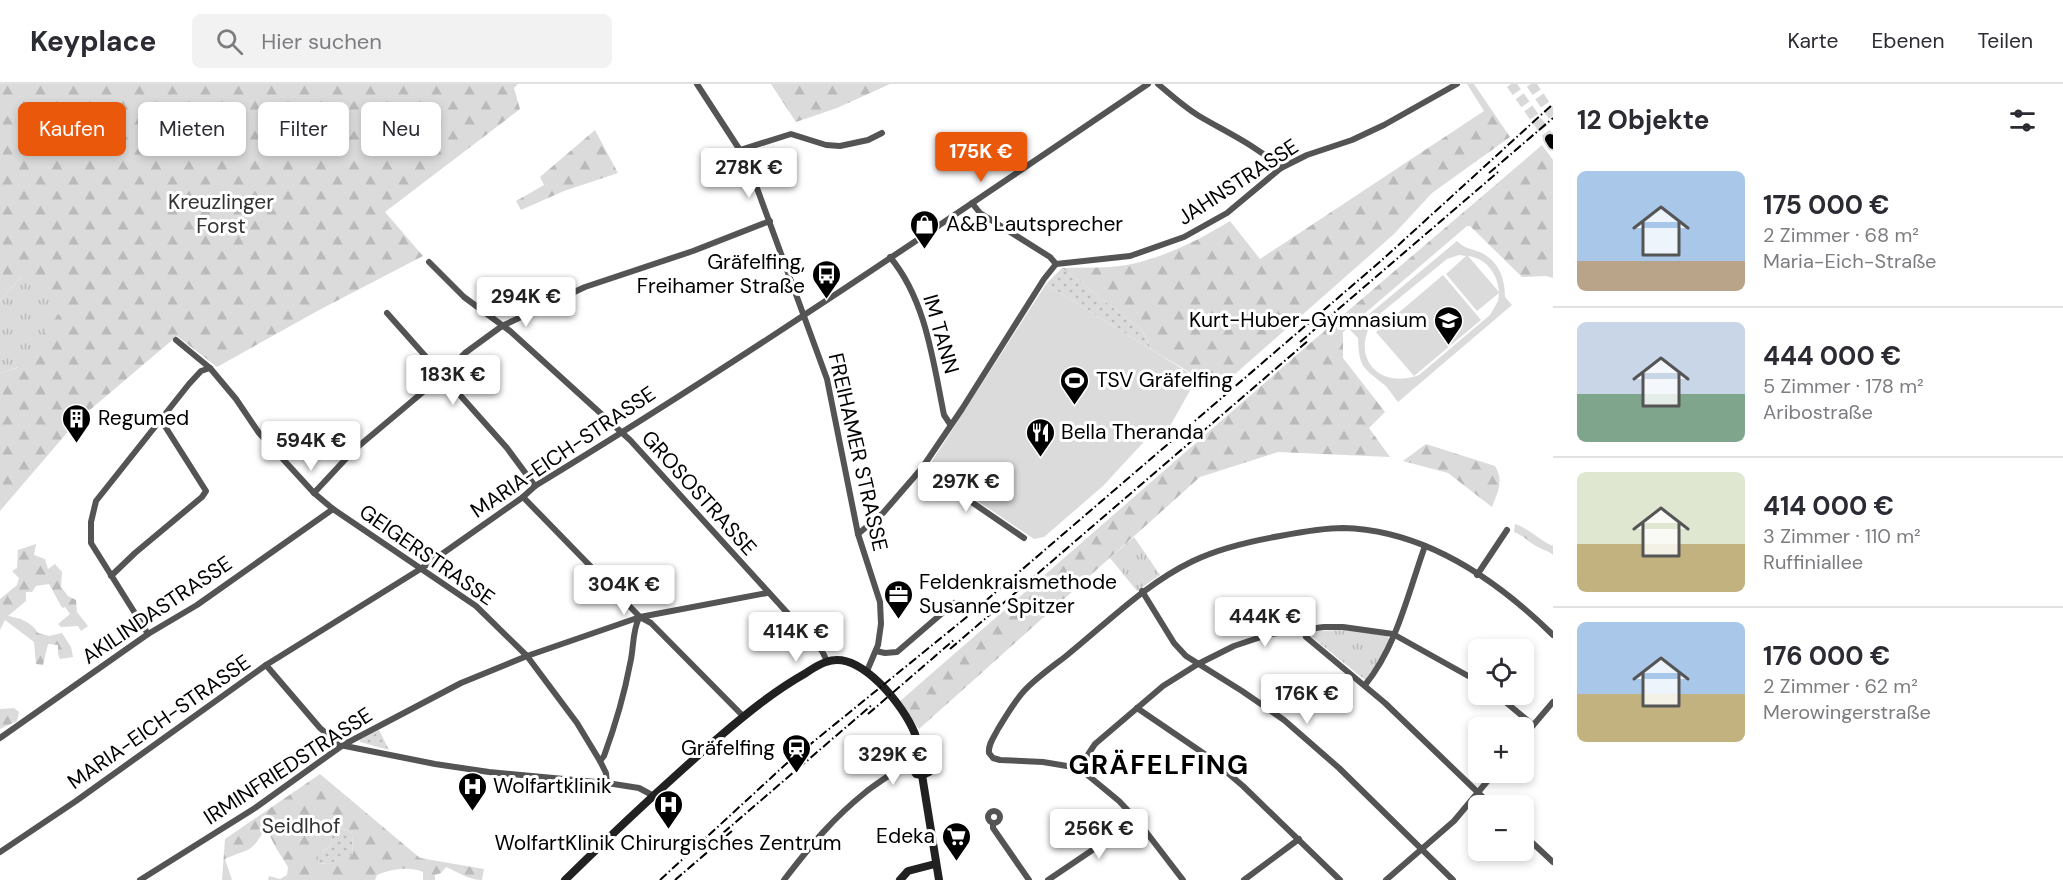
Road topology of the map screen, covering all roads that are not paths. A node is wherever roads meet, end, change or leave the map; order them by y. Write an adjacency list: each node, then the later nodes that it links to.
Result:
1 (697, 84): 6 (street, FREIHAMER STRASSE)
2 (1148, 84): 8 (street, MARIA-EICH-STRASSE)
3 (1158, 84): 7 (street)
4 (1456, 84): 7 (street, JAHNSTRASSE)
5 (882, 133): 6 (street)
6 (740, 150): 9 (street, FREIHAMER STRASSE)
7 (1281, 168): 12 (street, JAHNSTRASSE)
8 (972, 203): 10 (street, MARIA-EICH-STRASSE); 12 (street)
9 (770, 221): 14 (street, FREIHAMER STRASSE); 15 (street)
10 (890, 257): 14 (street, MARIA-EICH-STRASSE); 20 (street, IM TANN)
11 (429, 262): 15 (street, GROSOSTRASSE)
12 (1056, 264): 20 (street)
13 (387, 313): 18 (street)
14 (804, 313): 21 (street, MARIA-EICH-STRASSE); 28 (street, FREIHAMER STRASSE)
15 (502, 326): 18 (street); 21 (street, GROSOSTRASSE)
16 (176, 340): 17 (street, GEIGERSTRASSE)
17 (210, 368): 19 (street); 24 (street, GEIGERSTRASSE)
18 (442, 376): 23 (street); 24 (street)
19 (161, 420): 33 (street); 33 (street)
20 (950, 424): 22 (street)
21 (621, 434): 23 (street, MARIA-EICH-STRASSE); 35 (street, GROSOSTRASSE)
22 (922, 468): 28 (street); 29 (street)
23 (535, 486): 25 (street, MARIA-EICH-STRASSE)
24 (314, 493): 26 (street, GEIGERSTRASSE)
25 (523, 497): 31 (street, MARIA-EICH-STRASSE); 37 (street)
26 (333, 509): 31 (street, GEIGERSTRASSE); 39 (street, AKILINDASTRASSE)
27 (1507, 530): 32 (street)
28 (858, 534): 42 (street, FREIHAMER STRASSE)
29 (1024, 538)
30 (1425, 546): 32 (street); 34 (street); 40 (street)
31 (422, 568): 43 (street, GEIGERSTRASSE); 46 (street, MARIA-EICH-STRASSE)
32 (1477, 575): 41 (street)
33 (111, 576): 39 (street)
34 (1142, 591): 45 (street); 61 (street)
35 (767, 593): 37 (street, IRMINFRIEDSTRASSE); 44 (street, GROSOSTRASSE)
36 (954, 603): 42 (street)
37 (640, 617): 43 (street, IRMINFRIEDSTRASSE); 53 (street); 59 (street)
38 (1304, 628): 40 (street); 45 (street); 49 (street)
39 (148, 634): 56 (street, AKILINDASTRASSE)
40 (1393, 634): 48 (street); 49 (street)
41 (1553, 635)
42 (876, 651): 47 (street, FREIHAMER STRASSE)
43 (527, 656): 57 (street, IRMINFRIEDSTRASSE); 59 (street, GEIGERSTRASSE)
44 (827, 661): 47 (street); 53 (street)
45 (1198, 664): 52 (street); 71 (street)
46 (267, 665): 57 (street); 72 (street, MARIA-EICH-STRASSE)
47 (867, 671): 58 (street)
48 (1468, 676)
49 (1365, 685): 65 (street)
50 (1553, 702): 55 (street)
51 (1509, 705): 54 (street)
52 (1137, 708): 61 (street); 69 (street)
53 (743, 716): 66 (street)
54 (1523, 717)
55 (1534, 724)
56 (0, 738)
57 (343, 745): 63 (street); 75 (street, IRMINFRIEDSTRASSE)
58 (920, 756): 60 (street); 62 (street)
59 (600, 761): 63 (street, GEIGERSTRASSE)
60 (912, 766): 62 (street); 77 (street)
61 (1079, 768): 67 (street)
62 (922, 775): 74 (street)
63 (607, 783): 66 (street)
64 (1486, 783): 65 (street)
65 (1478, 793): 71 (street)
66 (652, 795): 76 (street)
67 (1137, 820): 81 (street); 82 (street)
68 (993, 823): 80 (street)
69 (1299, 839): 83 (street); 84 (street)
70 (1534, 844): 73 (street)
71 (1421, 850): 85 (street); 86 (street)
72 (0, 852)
73 (1553, 862)
74 (935, 864): 78 (street); 79 (street)
75 (140, 880)
76 (565, 880)
77 (784, 880)
78 (900, 880)
79 (939, 880)
80 (1029, 880)
81 (1048, 880)
82 (1183, 880)
83 (1244, 880)
84 (1340, 880)
85 (1386, 880)
86 (1453, 880)

